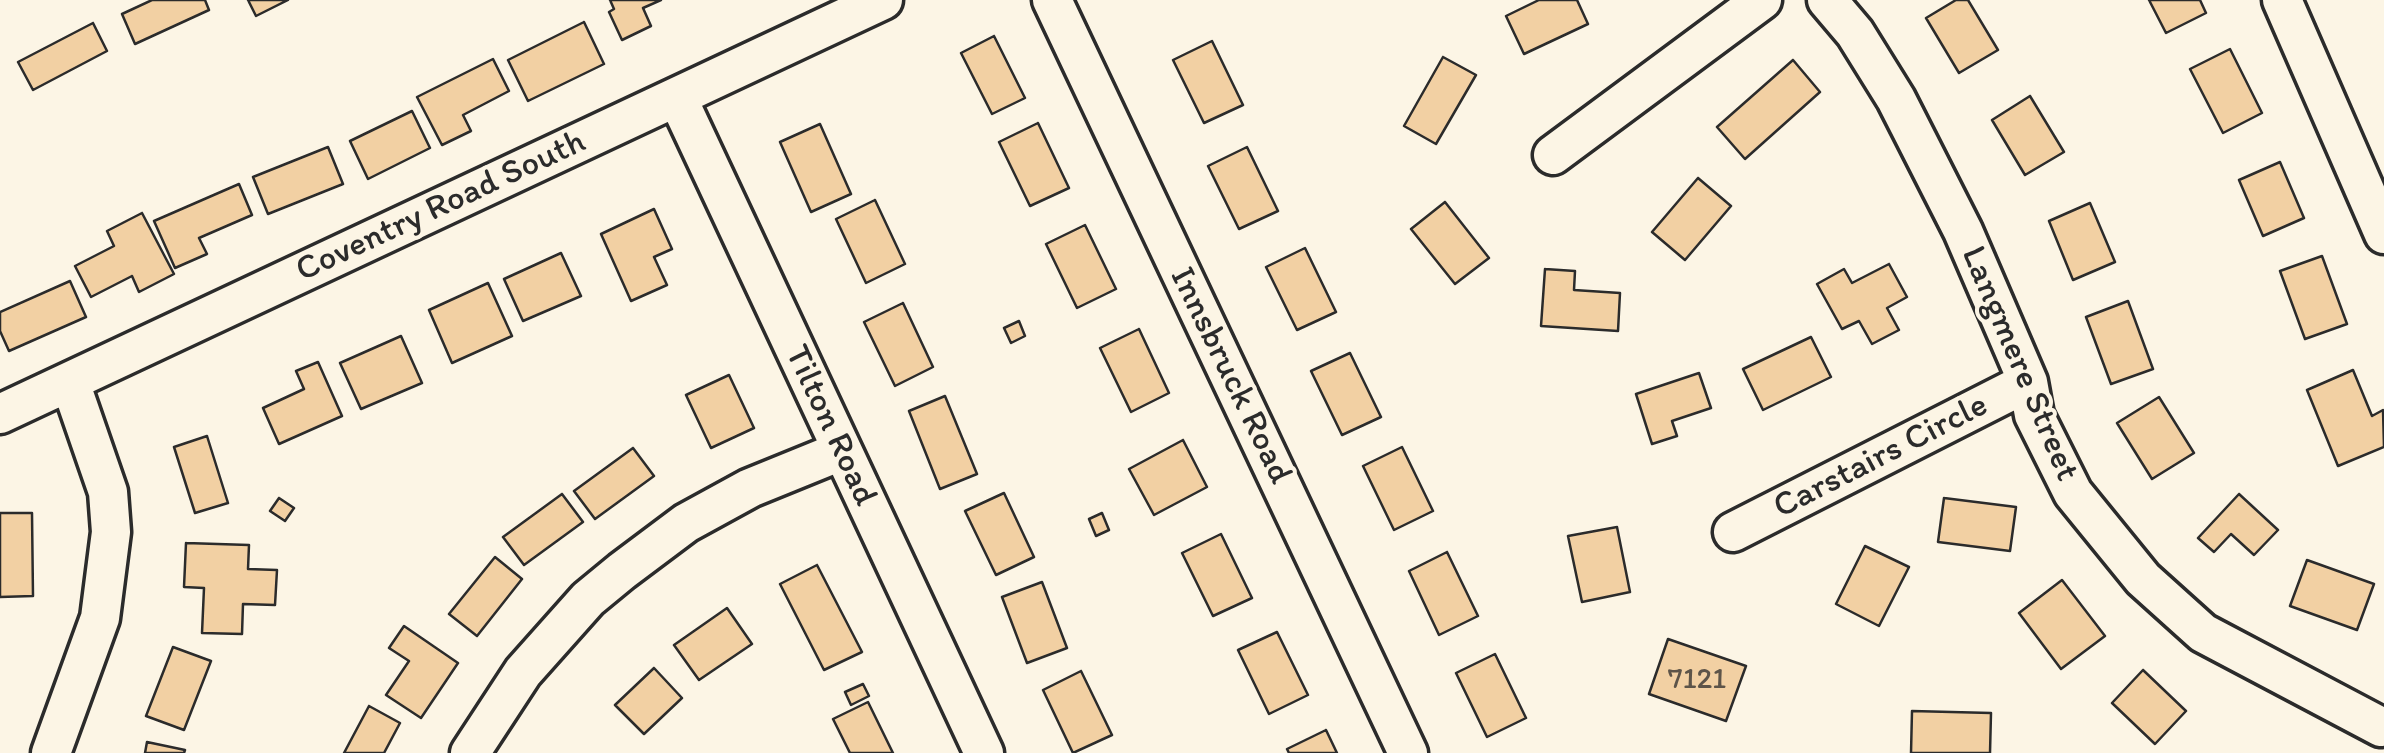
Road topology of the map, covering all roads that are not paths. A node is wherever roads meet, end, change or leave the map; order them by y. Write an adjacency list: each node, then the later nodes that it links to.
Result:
1 (882, 0): 6 (street, Coventry Road South)
2 (1052, 0): 18 (street, Innsbruck Road)
3 (1762, 0): 7 (street)
4 (1827, 0): 10 (street, Langmere Street)
5 (2282, 0): 8 (street)
6 (677, 97): 9 (street, Coventry Road South); 12 (street, Tilton Road)
7 (1553, 155)
8 (2384, 234)
9 (70, 382): 11 (street, Coventry Road South); 15 (street)
10 (2028, 382): 13 (street, Carstairs Circle); 14 (street, Langmere Street)
11 (0, 414)
12 (841, 451): 16 (street); 17 (street, Tilton Road)
13 (1734, 532)
14 (2379, 734)
15 (52, 753)
16 (470, 753)
17 (984, 753)
18 (1408, 753)

